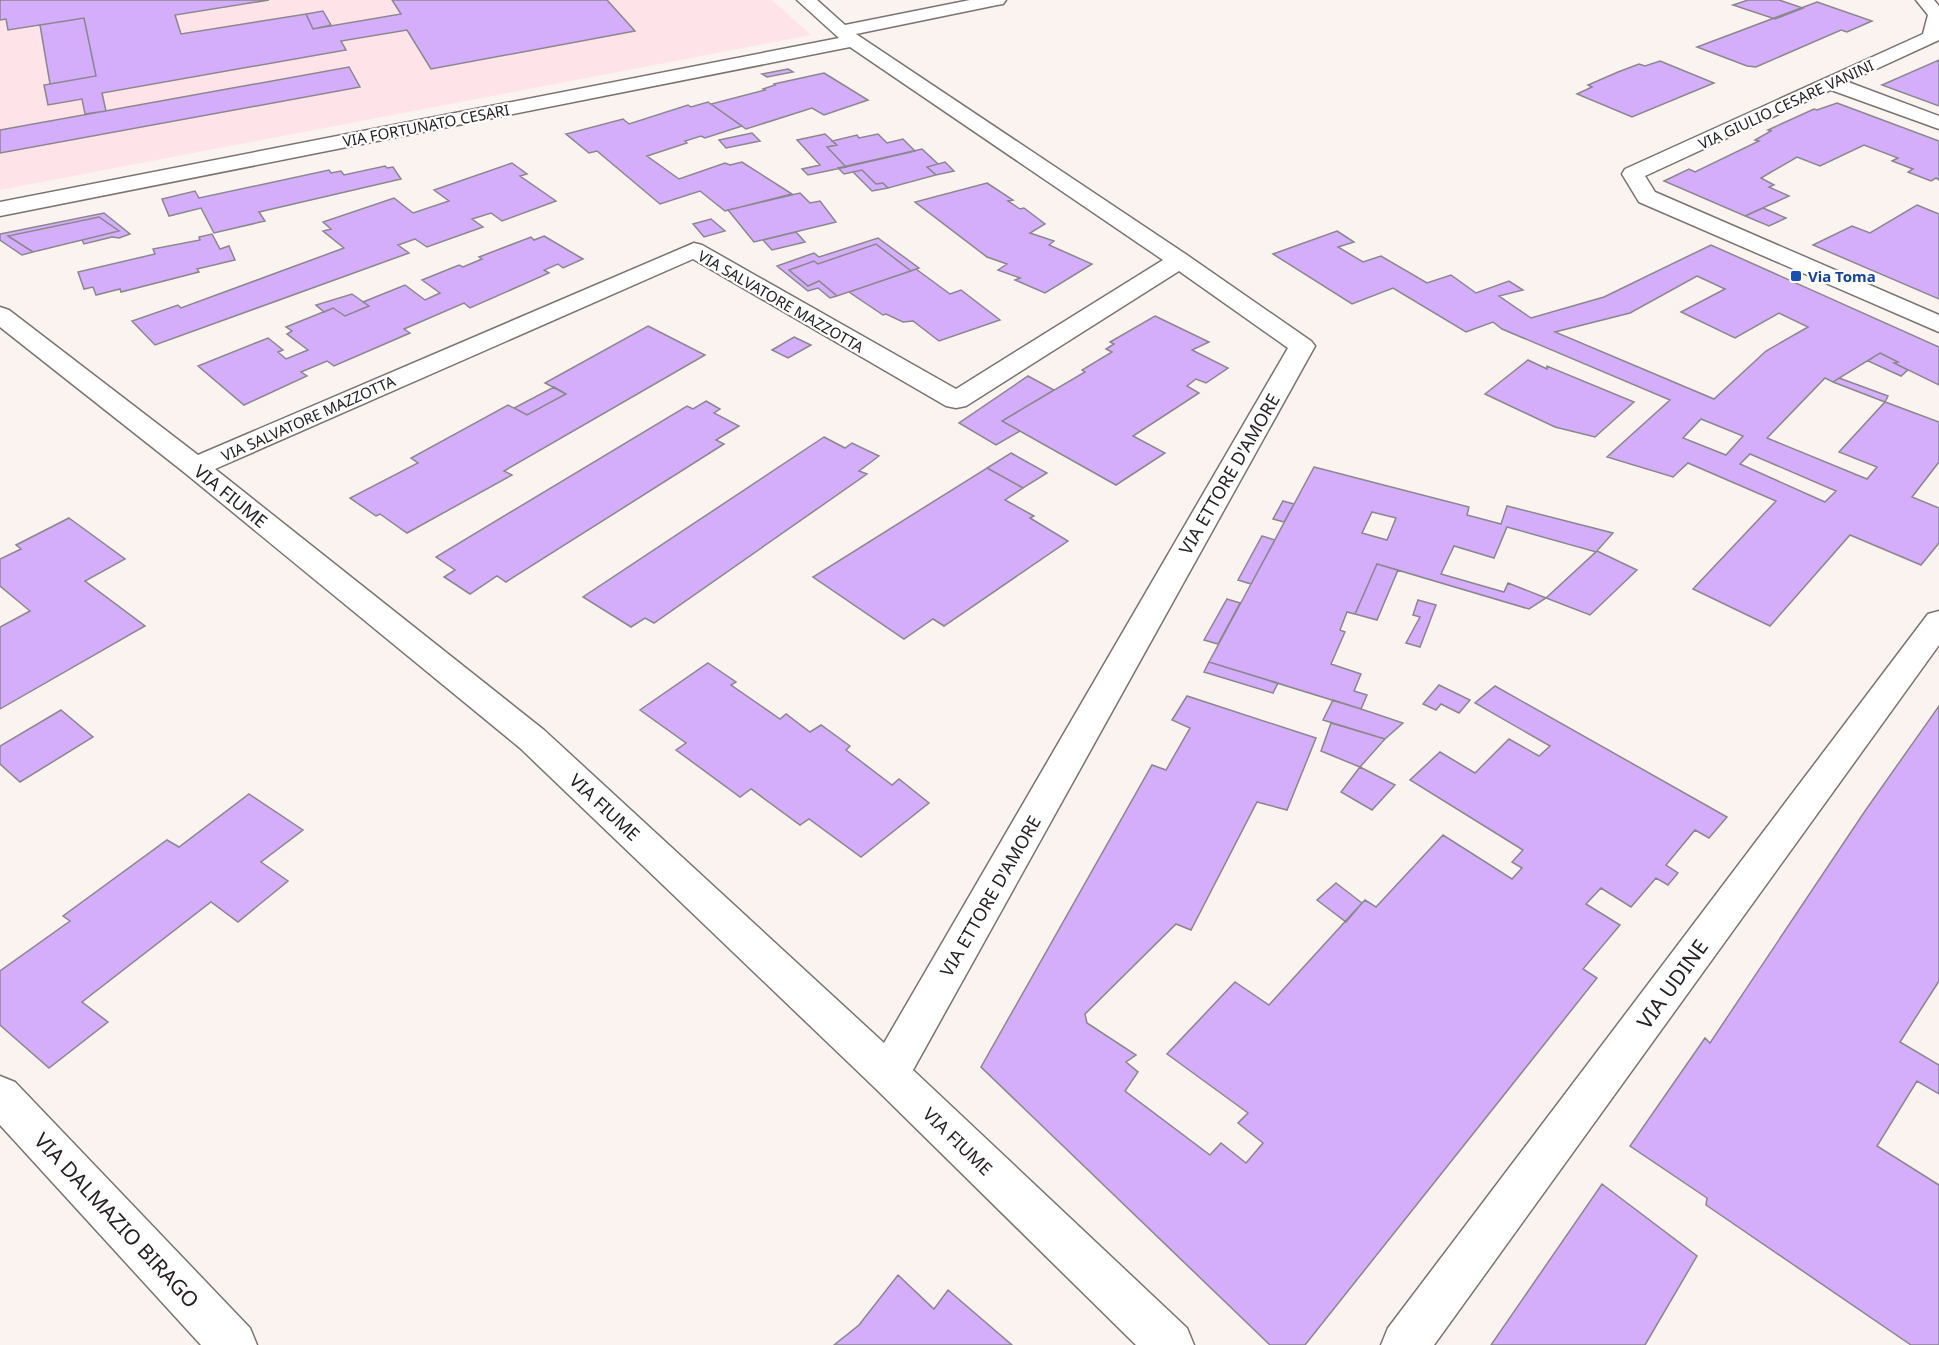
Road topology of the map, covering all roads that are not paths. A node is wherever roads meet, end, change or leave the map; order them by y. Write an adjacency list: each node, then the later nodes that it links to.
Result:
1 (806, 0): 5 (street, VIA ETTORE D'AMORE)
2 (997, 0): 5 (street, VIA FORTUNATO CESARI)
3 (1925, 0): 4 (street)
4 (1936, 35): 6 (street, VIA GIULIO CESARE VANINI)
5 (847, 36): 8 (street, VIA FORTUNATO CESARI); 9 (street, VIA ETTORE D'AMORE)
6 (1831, 83): 7 (street); 11 (street, VIA GIULIO CESARE VANINI)
7 (1939, 123)
8 (0, 208)
9 (1179, 260): 12 (street, VIA SALVATORE MAZZOTTA); 14 (street, VIA ETTORE D'AMORE)
10 (0, 315): 12 (street, VIA FIUME)
11 (1939, 324)
12 (195, 467): 14 (street, VIA FIUME)
13 (1939, 622): 18 (street, VIA UDINE)
14 (889, 1074): 17 (street, VIA FIUME)
15 (0, 1095): 16 (street, VIA DALMAZIO BIRAGO)
16 (233, 1345)
17 (1170, 1345)
18 (1405, 1345)

